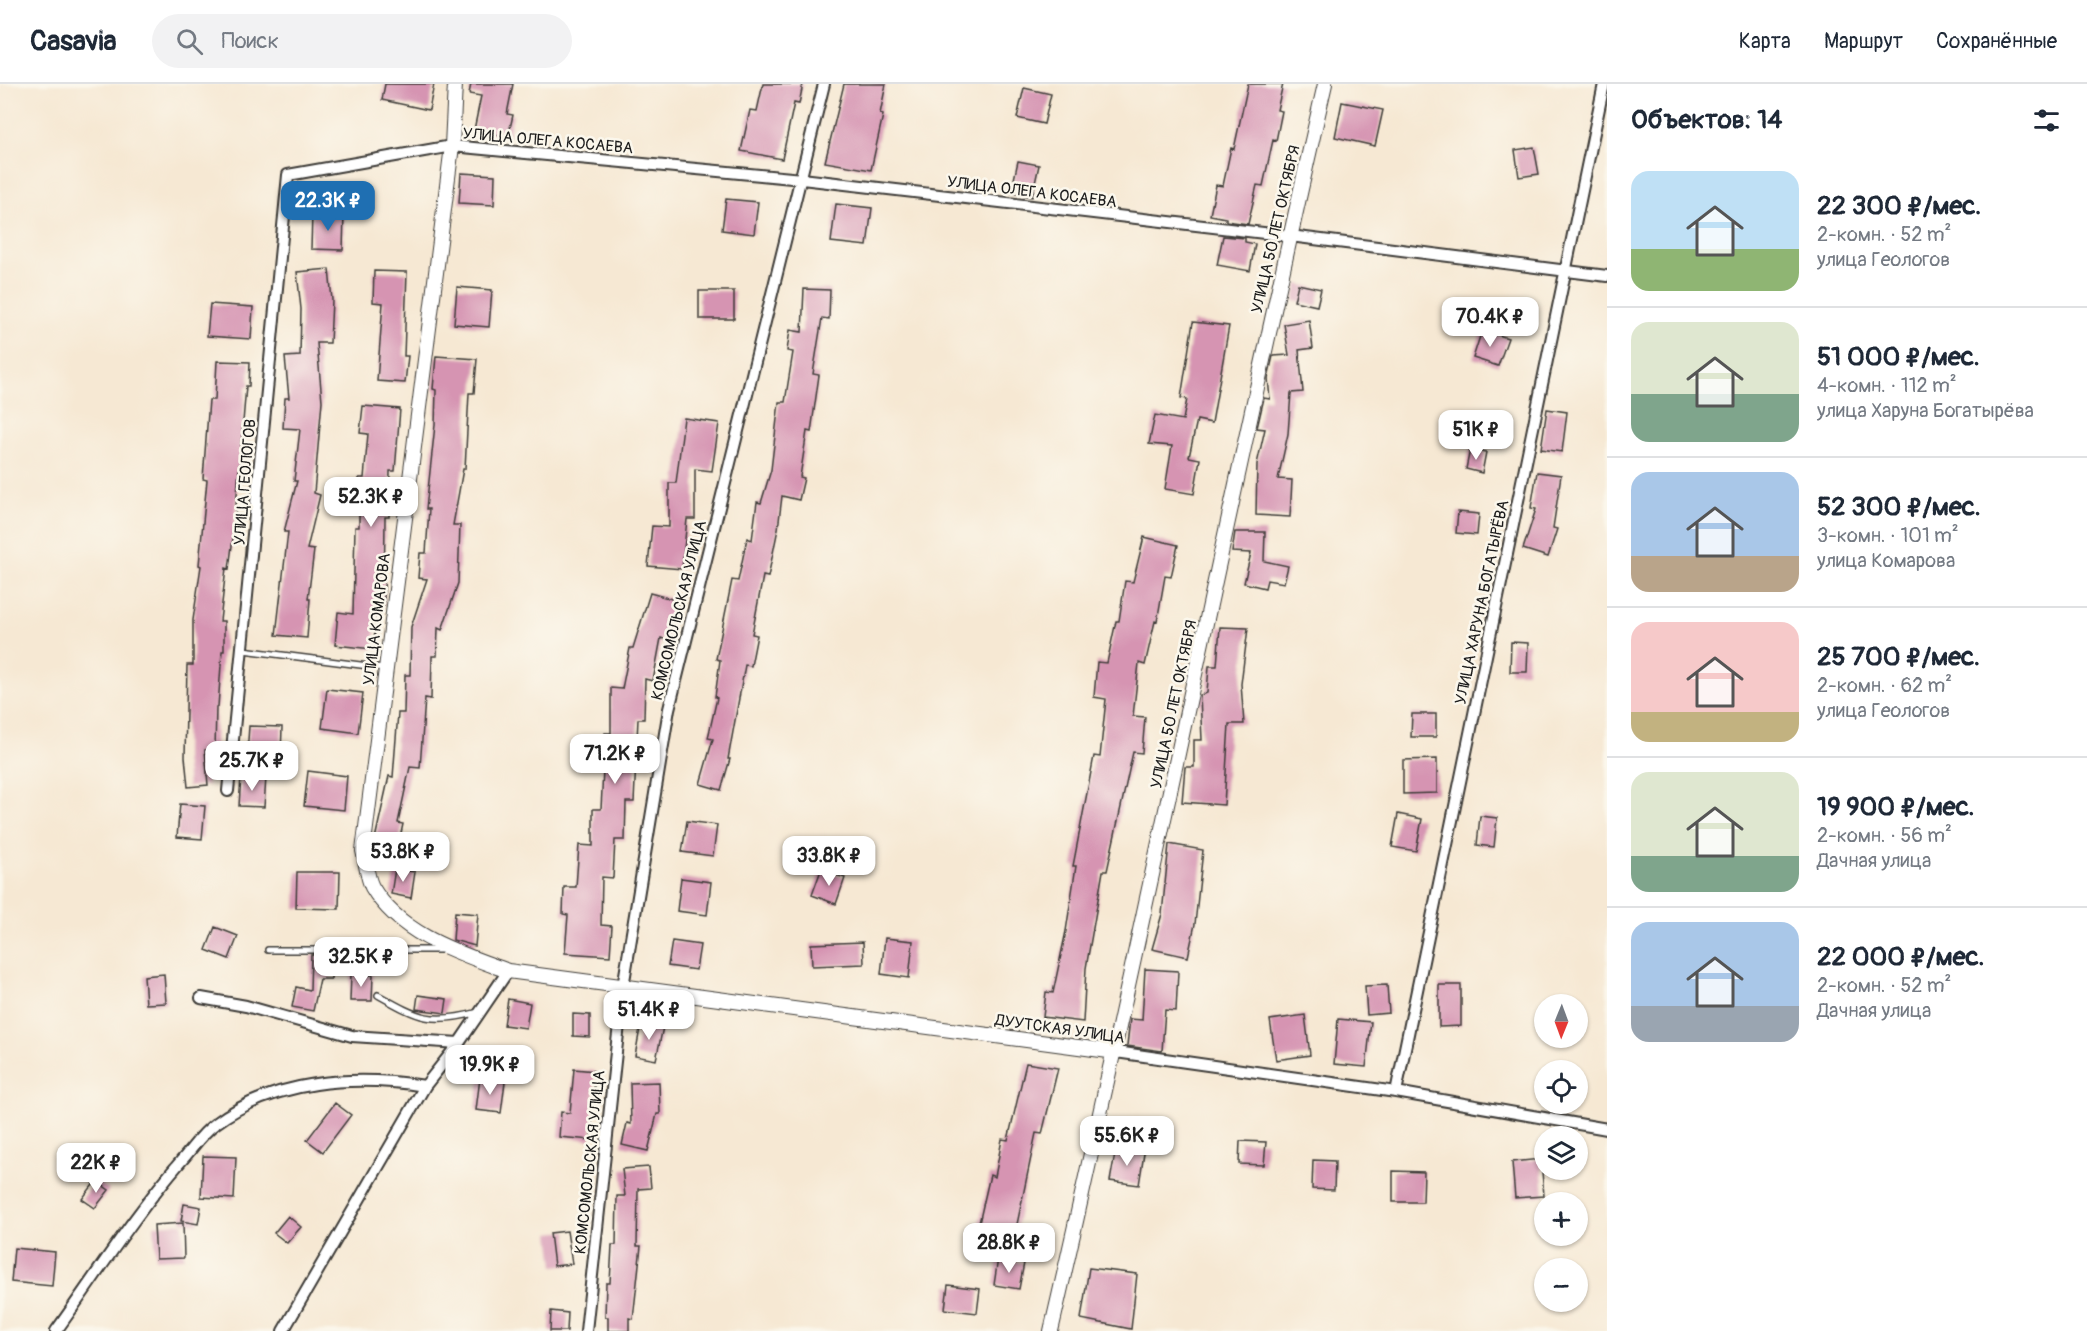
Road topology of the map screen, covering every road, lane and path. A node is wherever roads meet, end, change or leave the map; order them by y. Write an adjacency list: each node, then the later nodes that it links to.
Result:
1 (455, 84): 5 (street, УЛИЦА КОМАРОВА)
2 (824, 84): 7 (street, КОМСОМОЛЬСКАЯ УЛИЦА)
3 (1325, 84): 8 (street, УЛИЦА 50 ЛЕТ ОКТЯБРЯ)
4 (1604, 84): 9 (street, УЛИЦА ХАРУНА БОГАТЫРЁВА)
5 (452, 146): 6 (street, УЛИЦА ОЛЕГА КОСАЕВА); 7 (street, УЛИЦА ОЛЕГА КОСАЕВА); 12 (street, УЛИЦА КОМАРОВА)
6 (288, 175): 11 (street, УЛИЦА ГЕОЛОГОВ)
7 (802, 179): 8 (street, УЛИЦА ОЛЕГА КОСАЕВА); 17 (street, КОМСОМОЛЬСКАЯ УЛИЦА)
8 (1290, 236): 9 (street, УЛИЦА ОЛЕГА КОСАЕВА); 22 (street, УЛИЦА 50 ЛЕТ ОКТЯБРЯ)
9 (1564, 269): 10 (street, УЛИЦА ОЛЕГА КОСАЕВА); 24 (street, УЛИЦА ХАРУНА БОГАТЫРЁВА)
10 (1607, 276)
11 (243, 650): 12 (lane); 13 (street, УЛИЦА ГЕОЛОГОВ)
12 (386, 669): 15 (street, УЛИЦА КОМАРОВА)
13 (228, 791)
14 (268, 950): 15 (lane)
15 (450, 950): 16 (street, УЛИЦА КОМАРОВА)
16 (508, 971): 17 (street, ДУУТСКАЯ УЛИЦА); 20 (street)
17 (623, 987): 22 (street, ДУУТСКАЯ УЛИЦА); 28 (street, КОМСОМОЛЬСКАЯ УЛИЦА)
18 (378, 995): 20 (lane)
19 (201, 998): 21 (street)
20 (480, 1011): 21 (street)
21 (459, 1042): 23 (street)
22 (1116, 1052): 24 (street, ДУУТСКАЯ УЛИЦА); 29 (street, УЛИЦА 50 ЛЕТ ОКТЯБРЯ)
23 (425, 1086): 26 (street); 27 (street)
24 (1396, 1092): 25 (street, ДУУТСКАЯ УЛИЦА)
25 (1607, 1130)
26 (56, 1331)
27 (283, 1331)
28 (586, 1331)
29 (1051, 1331)

